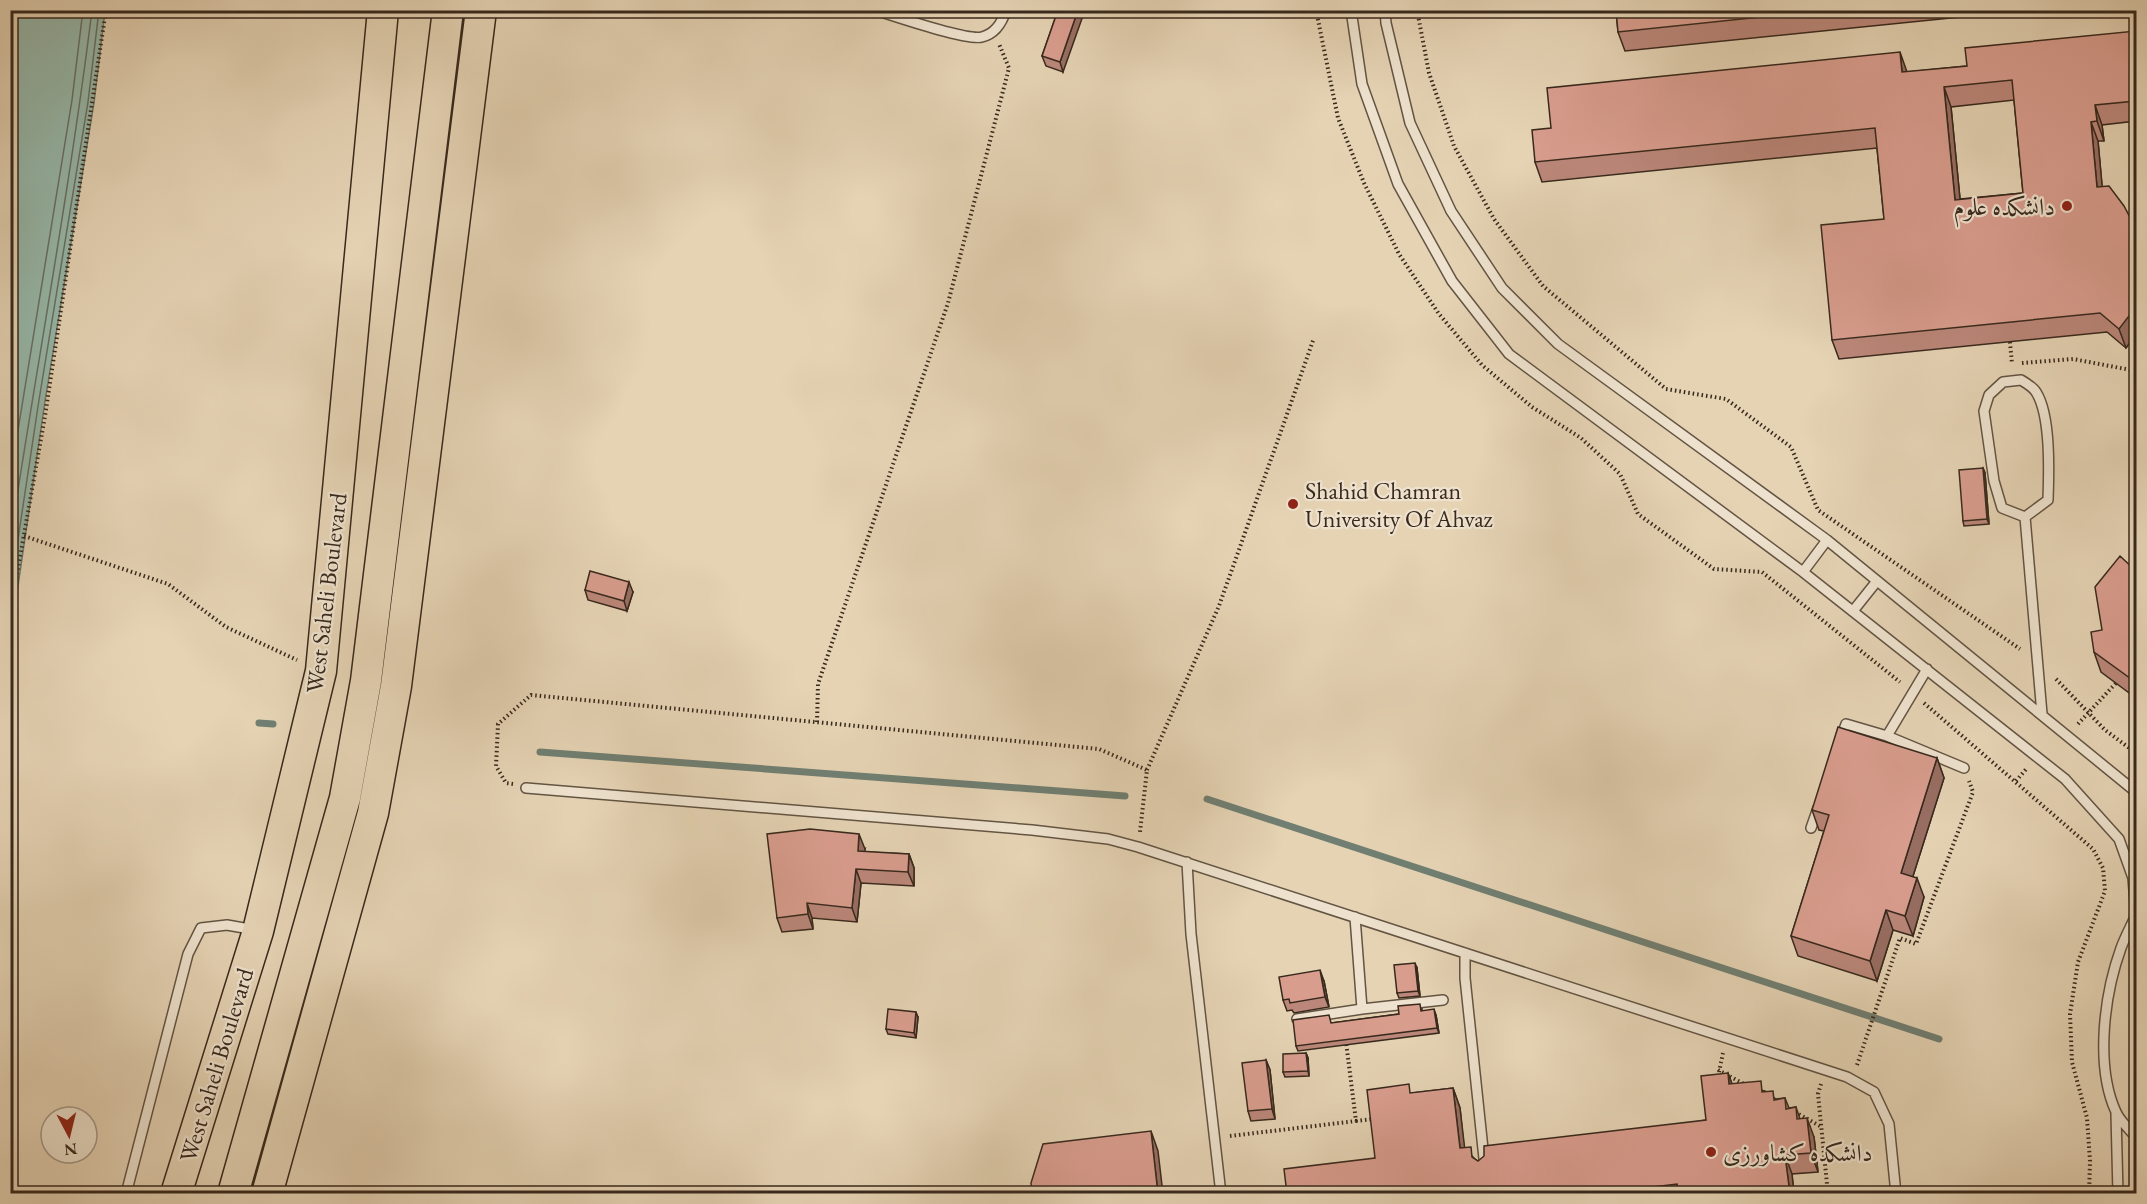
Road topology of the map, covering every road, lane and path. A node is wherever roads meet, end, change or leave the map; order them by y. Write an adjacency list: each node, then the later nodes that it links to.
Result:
1 (106, 10): 18 (path)
2 (383, 10): 26 (main road, West Saheli Boulevard)
3 (448, 10): 66 (main road, West Saheli Boulevard)
4 (481, 10): 67 (main road)
5 (876, 10): 11 (lane)
6 (1006, 10): 11 (lane)
7 (1316, 10): 27 (path)
8 (1352, 10): 20 (lane)
9 (1385, 10): 19 (lane)
10 (1417, 10): 24 (path)
11 (993, 33): 29 (path)
12 (1314, 338): 34 (path)
13 (2010, 342): 14 (path)
14 (2012, 363): 15 (path); 16 (path)
15 (2136, 371)
16 (2014, 381): 17 (lane); 17 (lane)
17 (2025, 517): 24 (lane)
18 (24, 536): 23 (path); 26 (path)
19 (1827, 540): 20 (lane); 21 (lane)
20 (1803, 572): 22 (lane)
21 (1877, 580): 22 (lane); 28 (lane)
22 (1853, 610): 25 (lane)
23 (10, 614)
24 (2037, 660): 28 (lane); 31 (path)
25 (1927, 669): 27 (lane); 41 (lane)
26 (321, 671): 43 (main road, West Saheli Boulevard)
27 (1913, 693): 30 (lane); 70 (path)
28 (2042, 714): 36 (lane)
29 (817, 722): 34 (path); 35 (path)
30 (1887, 736): 32 (lane); 33 (lane)
31 (2136, 753)
32 (1836, 755)
33 (1964, 768): 52 (path)
34 (1147, 770): 39 (path)
35 (526, 788): 39 (lane)
36 (2136, 790)
37 (1821, 797): 38 (lane)
38 (1811, 828)
39 (1138, 847): 40 (lane)
40 (1187, 862): 42 (lane); 61 (lane)
41 (2136, 915): 56 (lane)
42 (1355, 917): 44 (lane); 46 (lane)
43 (258, 931): 64 (lane); 65 (main road, West Saheli Boulevard)
44 (1465, 953): 49 (lane); 62 (lane)
45 (1443, 1000): 46 (lane)
46 (1362, 1009): 47 (lane)
47 (1342, 1012): 48 (lane); 58 (path)
48 (1297, 1019)
49 (1727, 1038): 50 (path); 51 (lane)
50 (1718, 1070): 53 (path); 54 (path)
51 (1825, 1070): 52 (lane); 59 (path)
52 (1852, 1080): 63 (lane)
53 (1720, 1082)
54 (1749, 1087)
55 (1790, 1109): 59 (path)
56 (2116, 1114): 60 (lane); 71 (lane)
57 (1375, 1118): 58 (path)
58 (1356, 1121): 61 (path)
59 (1821, 1126): 69 (path)
60 (2136, 1137)
61 (1215, 1138): 68 (lane)
62 (1485, 1173)
63 (1895, 1193)
64 (126, 1194)
65 (176, 1194)
66 (233, 1194)
67 (267, 1194)
68 (1221, 1194)
69 (1828, 1194)
70 (2089, 1194)
71 (2118, 1194)

